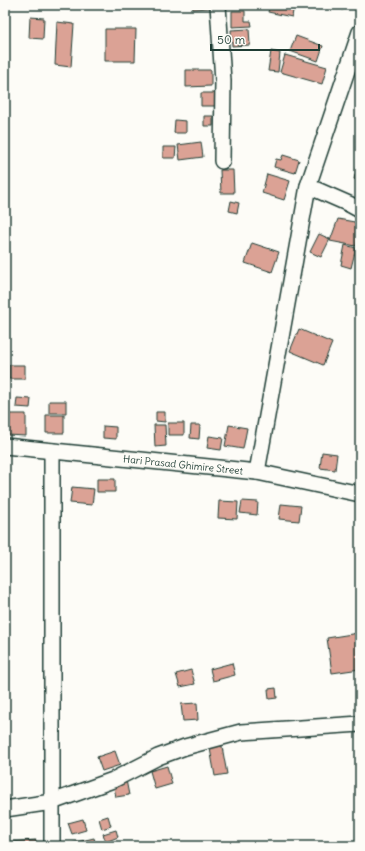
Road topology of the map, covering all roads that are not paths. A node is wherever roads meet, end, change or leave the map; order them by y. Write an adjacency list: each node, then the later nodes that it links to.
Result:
1 (218, 5): 3 (street)
2 (360, 32): 4 (street)
3 (222, 161)
4 (308, 186): 5 (street); 8 (street)
5 (360, 210)
6 (5, 446): 7 (street, Hari Prasad Ghimire Street)
7 (52, 451): 8 (street, Hari Prasad Ghimire Street); 11 (street)
8 (257, 472): 9 (street, Hari Prasad Ghimire Street)
9 (360, 494)
10 (360, 724): 11 (street)
11 (52, 802): 12 (street); 13 (street)
12 (5, 809)
13 (52, 846)

